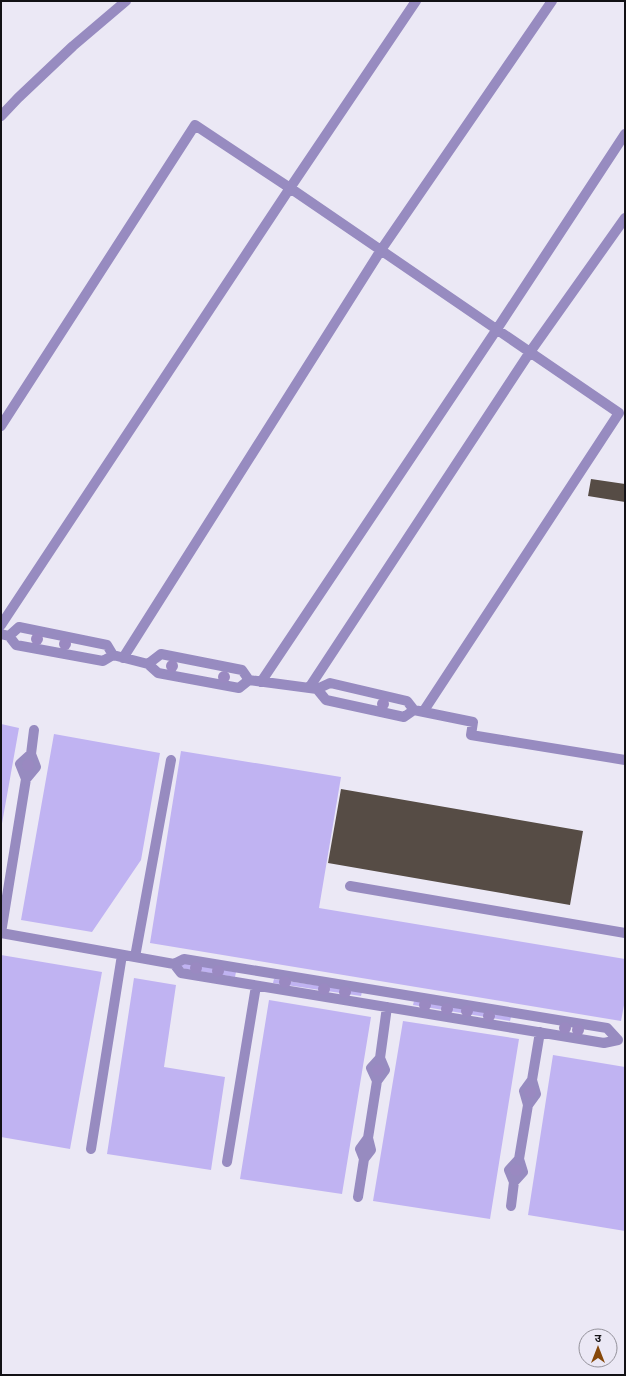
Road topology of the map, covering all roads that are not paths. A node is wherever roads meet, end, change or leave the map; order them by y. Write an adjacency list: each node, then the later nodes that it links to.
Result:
1 (126, 1): 4 (street)
2 (416, 1): 6 (street)
3 (552, 1): 8 (street)
4 (1, 116)
5 (625, 134): 9 (street)
6 (290, 188): 8 (street); 11 (street); 12 (street)
7 (625, 218): 10 (street)
8 (380, 250): 9 (street); 15 (street)
9 (497, 330): 10 (street); 18 (street)
10 (530, 352): 19 (street); 20 (street)
11 (1, 426)
12 (1, 625)
13 (5, 635): 14 (street); 14 (street)
14 (112, 655): 15 (street)
15 (123, 658): 16 (street)
16 (148, 664): 17 (street); 17 (street)
17 (249, 680): 18 (street)
18 (261, 682): 19 (street)
19 (313, 689): 20 (street); 20 (street)
20 (419, 711): 23 (street)
21 (34, 730): 25 (street)
22 (171, 760): 28 (street)
23 (625, 760)
24 (350, 886): 26 (street)
25 (1, 933): 27 (street)
26 (625, 933)
27 (122, 954): 28 (street); 34 (street)
28 (134, 957): 29 (street)
29 (174, 964): 30 (street); 33 (street)
30 (256, 986): 31 (street); 35 (street)
31 (387, 1007): 32 (street); 36 (street)
32 (540, 1032): 33 (street); 37 (street)
33 (621, 1040)
34 (90, 1149)
35 (227, 1162)
36 (358, 1197)
37 (511, 1206)

